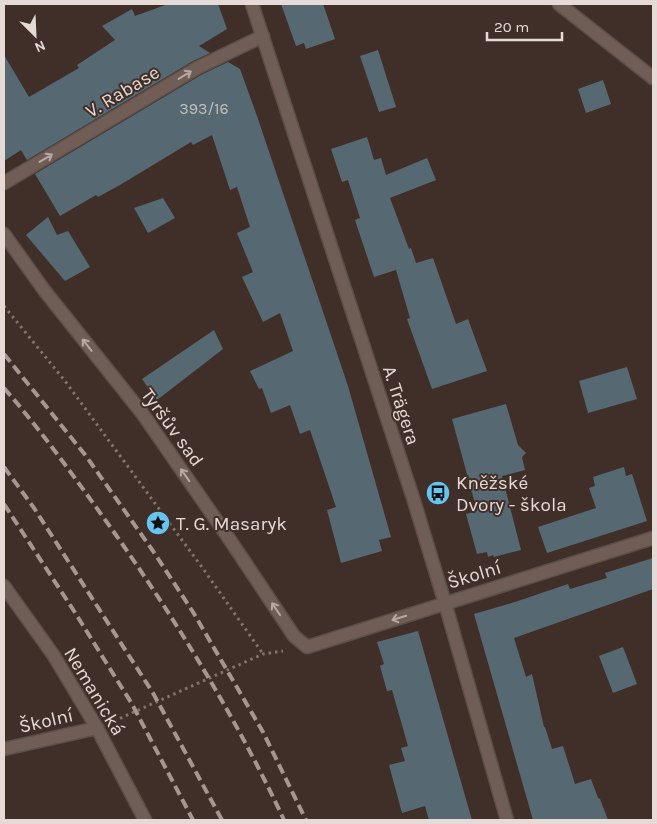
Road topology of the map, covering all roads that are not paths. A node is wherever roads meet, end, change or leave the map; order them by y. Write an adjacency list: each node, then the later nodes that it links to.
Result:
1 (252, 4): 3 (street, A. Trägera)
2 (559, 4): 4 (street)
3 (263, 36): 5 (street, V. Rabase, one-way to 3); 9 (street, A. Trägera)
4 (653, 78)
5 (4, 183)
6 (4, 234): 10 (street, Tyršův sad, one-way to 6)
7 (653, 538): 9 (street, Školní)
8 (4, 586): 11 (street, Nemanická)
9 (445, 603): 10 (street, Školní, one-way to 10); 14 (street, A. Trägera)
10 (307, 647)
11 (97, 728): 12 (street, Školní); 13 (street, Nemanická)
12 (4, 749)
13 (146, 820)
14 (507, 820)

